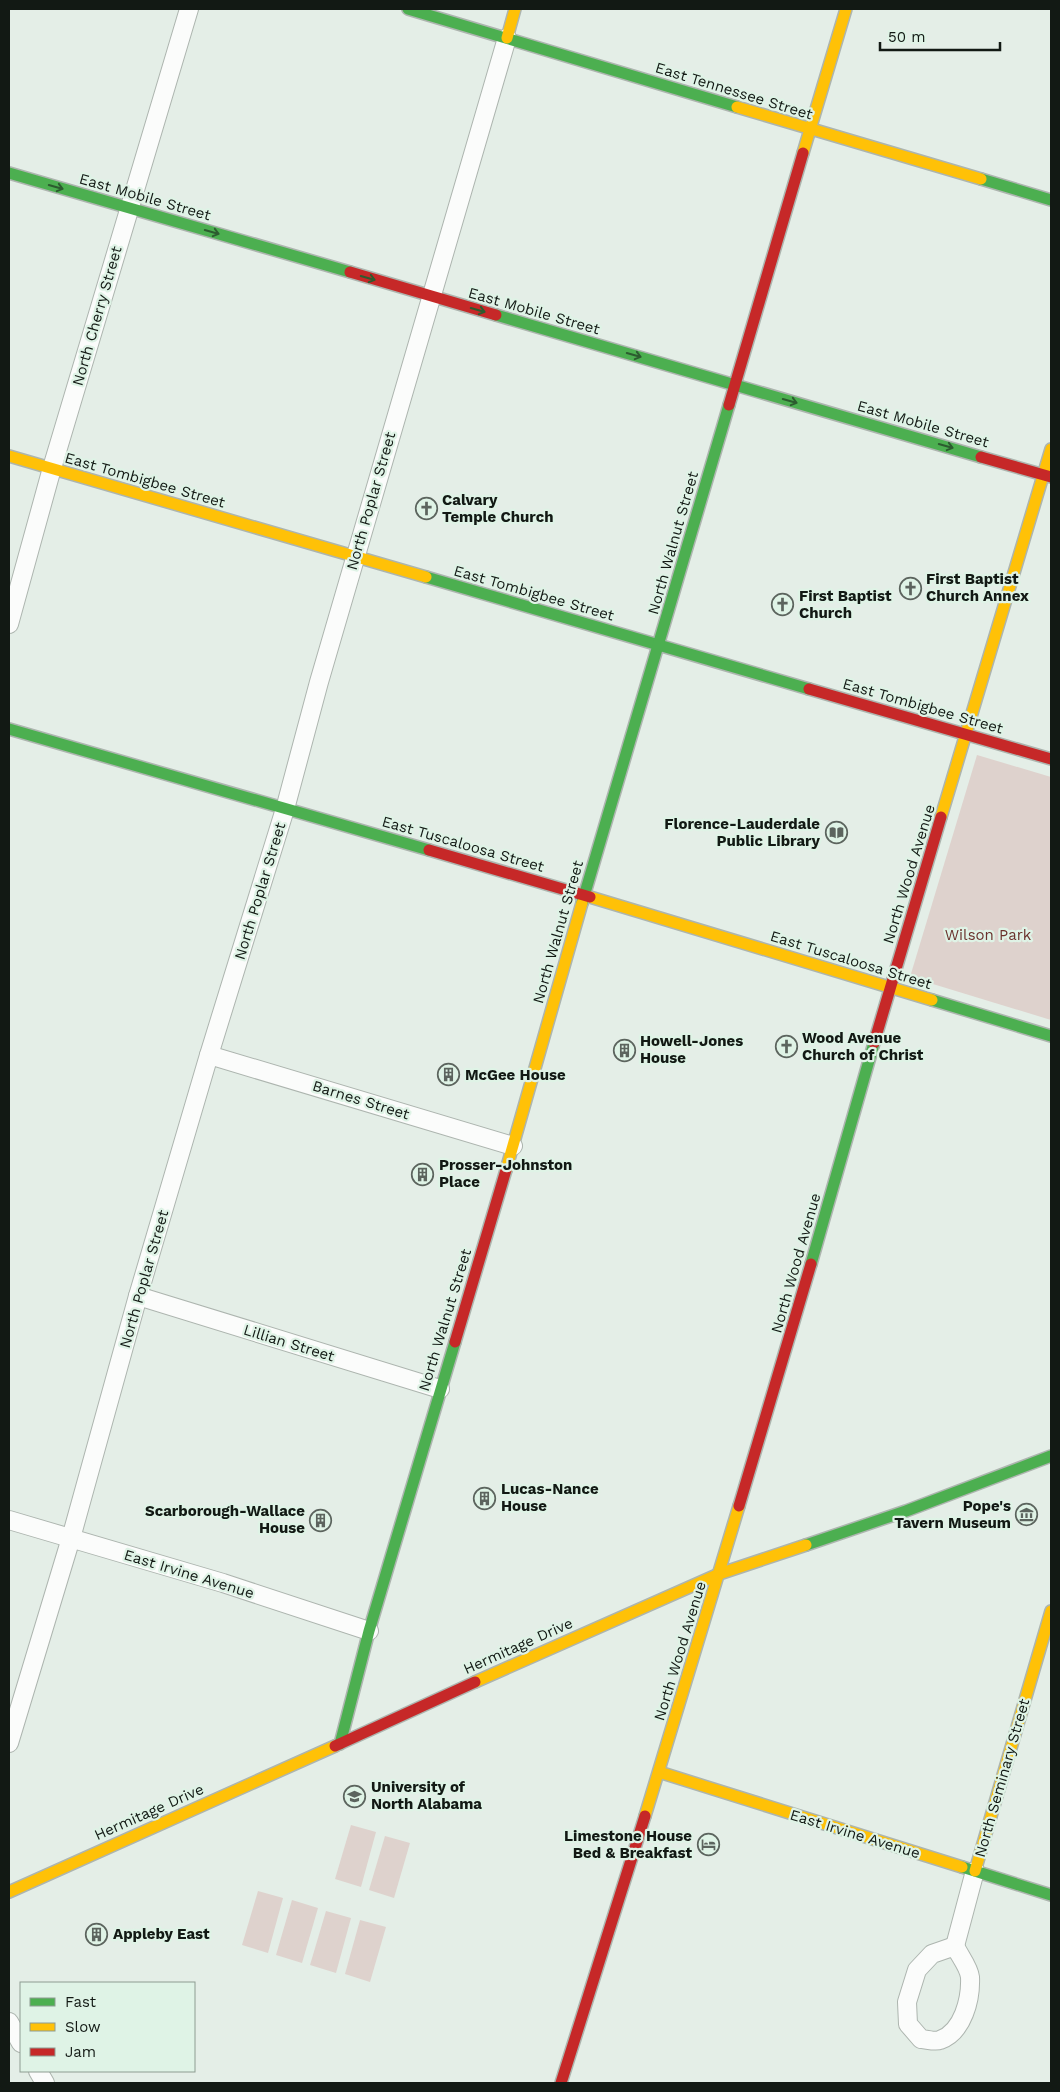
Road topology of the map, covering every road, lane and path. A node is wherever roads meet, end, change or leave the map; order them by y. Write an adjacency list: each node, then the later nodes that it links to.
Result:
1 (188, 9): 9 (street, North Cherry Street)
2 (408, 9): 5 (street, East Tennessee Street)
3 (516, 9): 5 (street)
4 (846, 9): 6 (street, North Walnut Street)
5 (507, 38): 6 (street, East Tennessee Street); 10 (street, North Poplar Street)
6 (811, 130): 8 (street, East Tennessee Street); 11 (street, North Walnut Street)
7 (9, 173): 9 (street, East Mobile Street, one-way to 9)
8 (1051, 200)
9 (129, 208): 10 (street, East Mobile Street, one-way to 10); 14 (street, North Cherry Street)
10 (431, 296): 11 (street, East Mobile Street, one-way to 11); 16 (street, North Poplar Street)
11 (735, 384): 15 (street, East Mobile Street, one-way to 15); 18 (street, North Walnut Street)
12 (1051, 449): 15 (street, North Wood Avenue)
13 (9, 456): 14 (street, East Tombigbee Street)
14 (52, 468): 16 (street, East Tombigbee Street); 17 (street, North Cherry Street)
15 (1047, 476): 20 (street, North Wood Avenue)
16 (355, 557): 18 (street, East Tombigbee Street); 22 (street, North Poplar Street)
17 (9, 624)
18 (658, 645): 20 (street, East Tombigbee Street); 23 (street, North Walnut Street)
19 (9, 729): 22 (street, East Tuscaloosa Street)
20 (966, 734): 21 (street, East Tombigbee Street); 24 (street, North Wood Avenue)
21 (1051, 759)
22 (285, 809): 23 (street, East Tuscaloosa Street); 26 (street, North Poplar Street)
23 (584, 895): 24 (street, East Tuscaloosa Street); 27 (street, North Walnut Street)
24 (890, 988): 25 (street, East Tuscaloosa Street); 33 (street, North Wood Avenue)
25 (1051, 1036)
26 (209, 1055): 27 (street, Barnes Street); 28 (street, North Poplar Street)
27 (513, 1146): 29 (street, North Walnut Street)
28 (138, 1296): 29 (street, Lillian Street); 32 (street, North Poplar Street)
29 (440, 1389): 35 (street, North Walnut Street)
30 (1051, 1456): 33 (street, Hermitage Drive)
31 (9, 1520): 32 (street, East Irvine Avenue)
32 (72, 1538): 35 (street, East Irvine Avenue); 36 (street, North Poplar Street)
33 (719, 1574): 37 (street, Hermitage Drive); 38 (street, North Wood Avenue)
34 (1051, 1611): 39 (street, North Seminary Street)
35 (368, 1631): 37 (street, North Walnut Street)
36 (9, 1743)
37 (340, 1744): 40 (street, Hermitage Drive)
38 (660, 1772): 39 (street, East Irvine Avenue); 47 (street, North Wood Avenue)
39 (975, 1871): 41 (street, East Irvine Avenue); 42 (street, North Seminary Street)
40 (9, 1892)
41 (1051, 1895)
42 (955, 1946): 42 (street)
43 (9, 2022): 44 (street)
44 (20, 2041)
45 (39, 2072): 46 (street)
46 (45, 2083)
47 (561, 2083)

